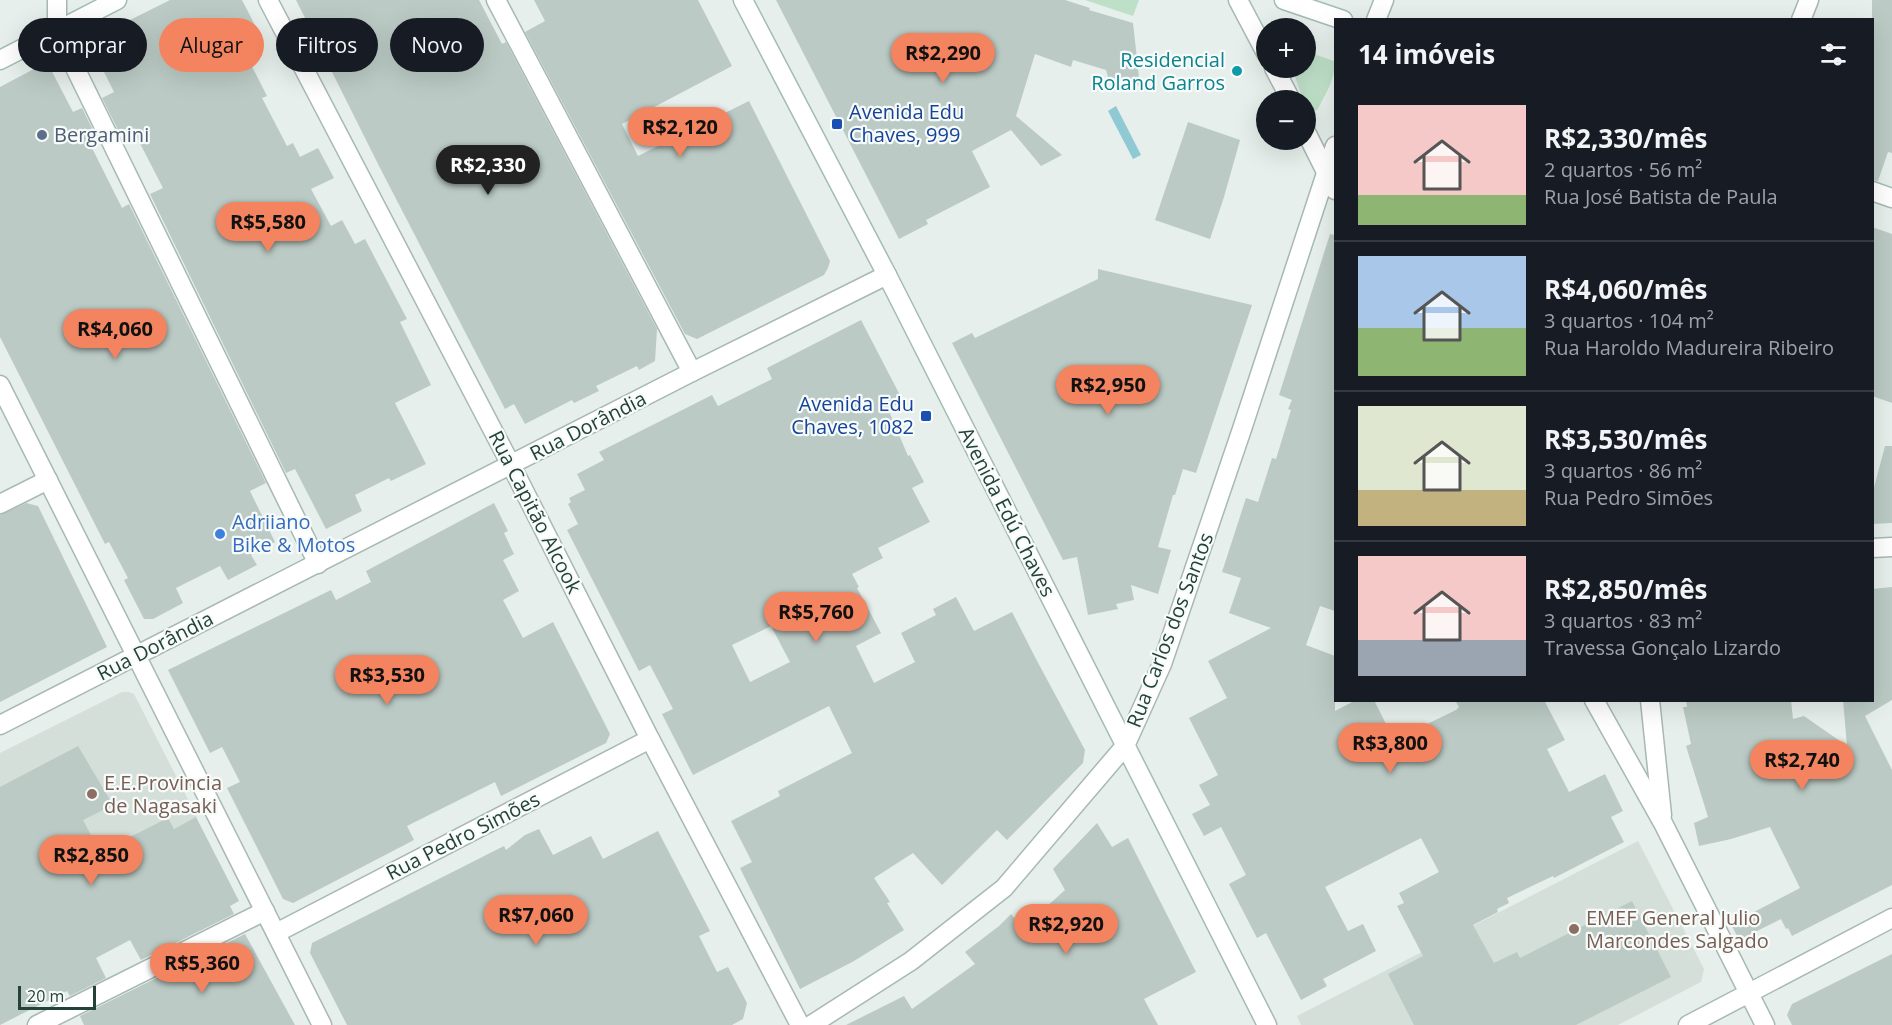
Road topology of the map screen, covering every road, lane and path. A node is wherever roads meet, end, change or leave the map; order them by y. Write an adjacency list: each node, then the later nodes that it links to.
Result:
1 (57, 0): 10 (street)
2 (117, 0): 11 (street)
3 (268, 0): 28 (street, Rua Capitão Alcook)
4 (496, 0): 26 (street)
5 (743, 0): 25 (street, Avenida Edú Chaves)
6 (1238, 0): 15 (street)
7 (1284, 0): 12 (street)
8 (1384, 0): 13 (street)
9 (1809, 0): 14 (street)
10 (57, 18)
11 (82, 18)
12 (1337, 18)
13 (1377, 18)
14 (1802, 18)
15 (1256, 34)
16 (18, 51): 17 (street)
17 (0, 60)
18 (77, 72): 33 (street)
19 (1334, 149): 21 (street, Rua Carlos dos Santos)
20 (1315, 150): 21 (street)
21 (1326, 173): 22 (street); 39 (street, Rua Carlos dos Santos)
22 (1334, 188)
23 (1874, 192): 24 (street)
24 (1892, 198)
25 (887, 275): 26 (street, Rua Dorândia); 39 (street, Avenida Edú Chaves)
26 (692, 372): 28 (street, Rua Dorândia)
27 (0, 386): 29 (street)
28 (511, 465): 33 (street, Rua Dorândia); 38 (street, Rua Capitão Alcook)
29 (48, 480): 30 (street); 34 (street)
30 (0, 504)
31 (1892, 547): 32 (street)
32 (1874, 548)
33 (318, 564): 34 (street, Rua Dorândia)
34 (136, 656): 37 (street, Rua Dorândia); 41 (street)
35 (1595, 702): 40 (street)
36 (1650, 702): 40 (street)
37 (0, 725)
38 (651, 739): 43 (street, Rua Pedro Simões); 47 (street, Rua Capitão Alcook)
39 (1125, 747): 48 (street, Rua Carlos dos Santos); 49 (street, Avenida Edú Chaves)
40 (1663, 823): 44 (street)
41 (265, 911): 43 (street); 45 (street)
42 (1892, 918): 44 (street)
43 (276, 933): 46 (street)
44 (1750, 993): 50 (street); 51 (street)
45 (37, 1025)
46 (322, 1025)
47 (800, 1025)
48 (810, 1025)
49 (1267, 1025)
50 (1688, 1025)
51 (1765, 1025)

